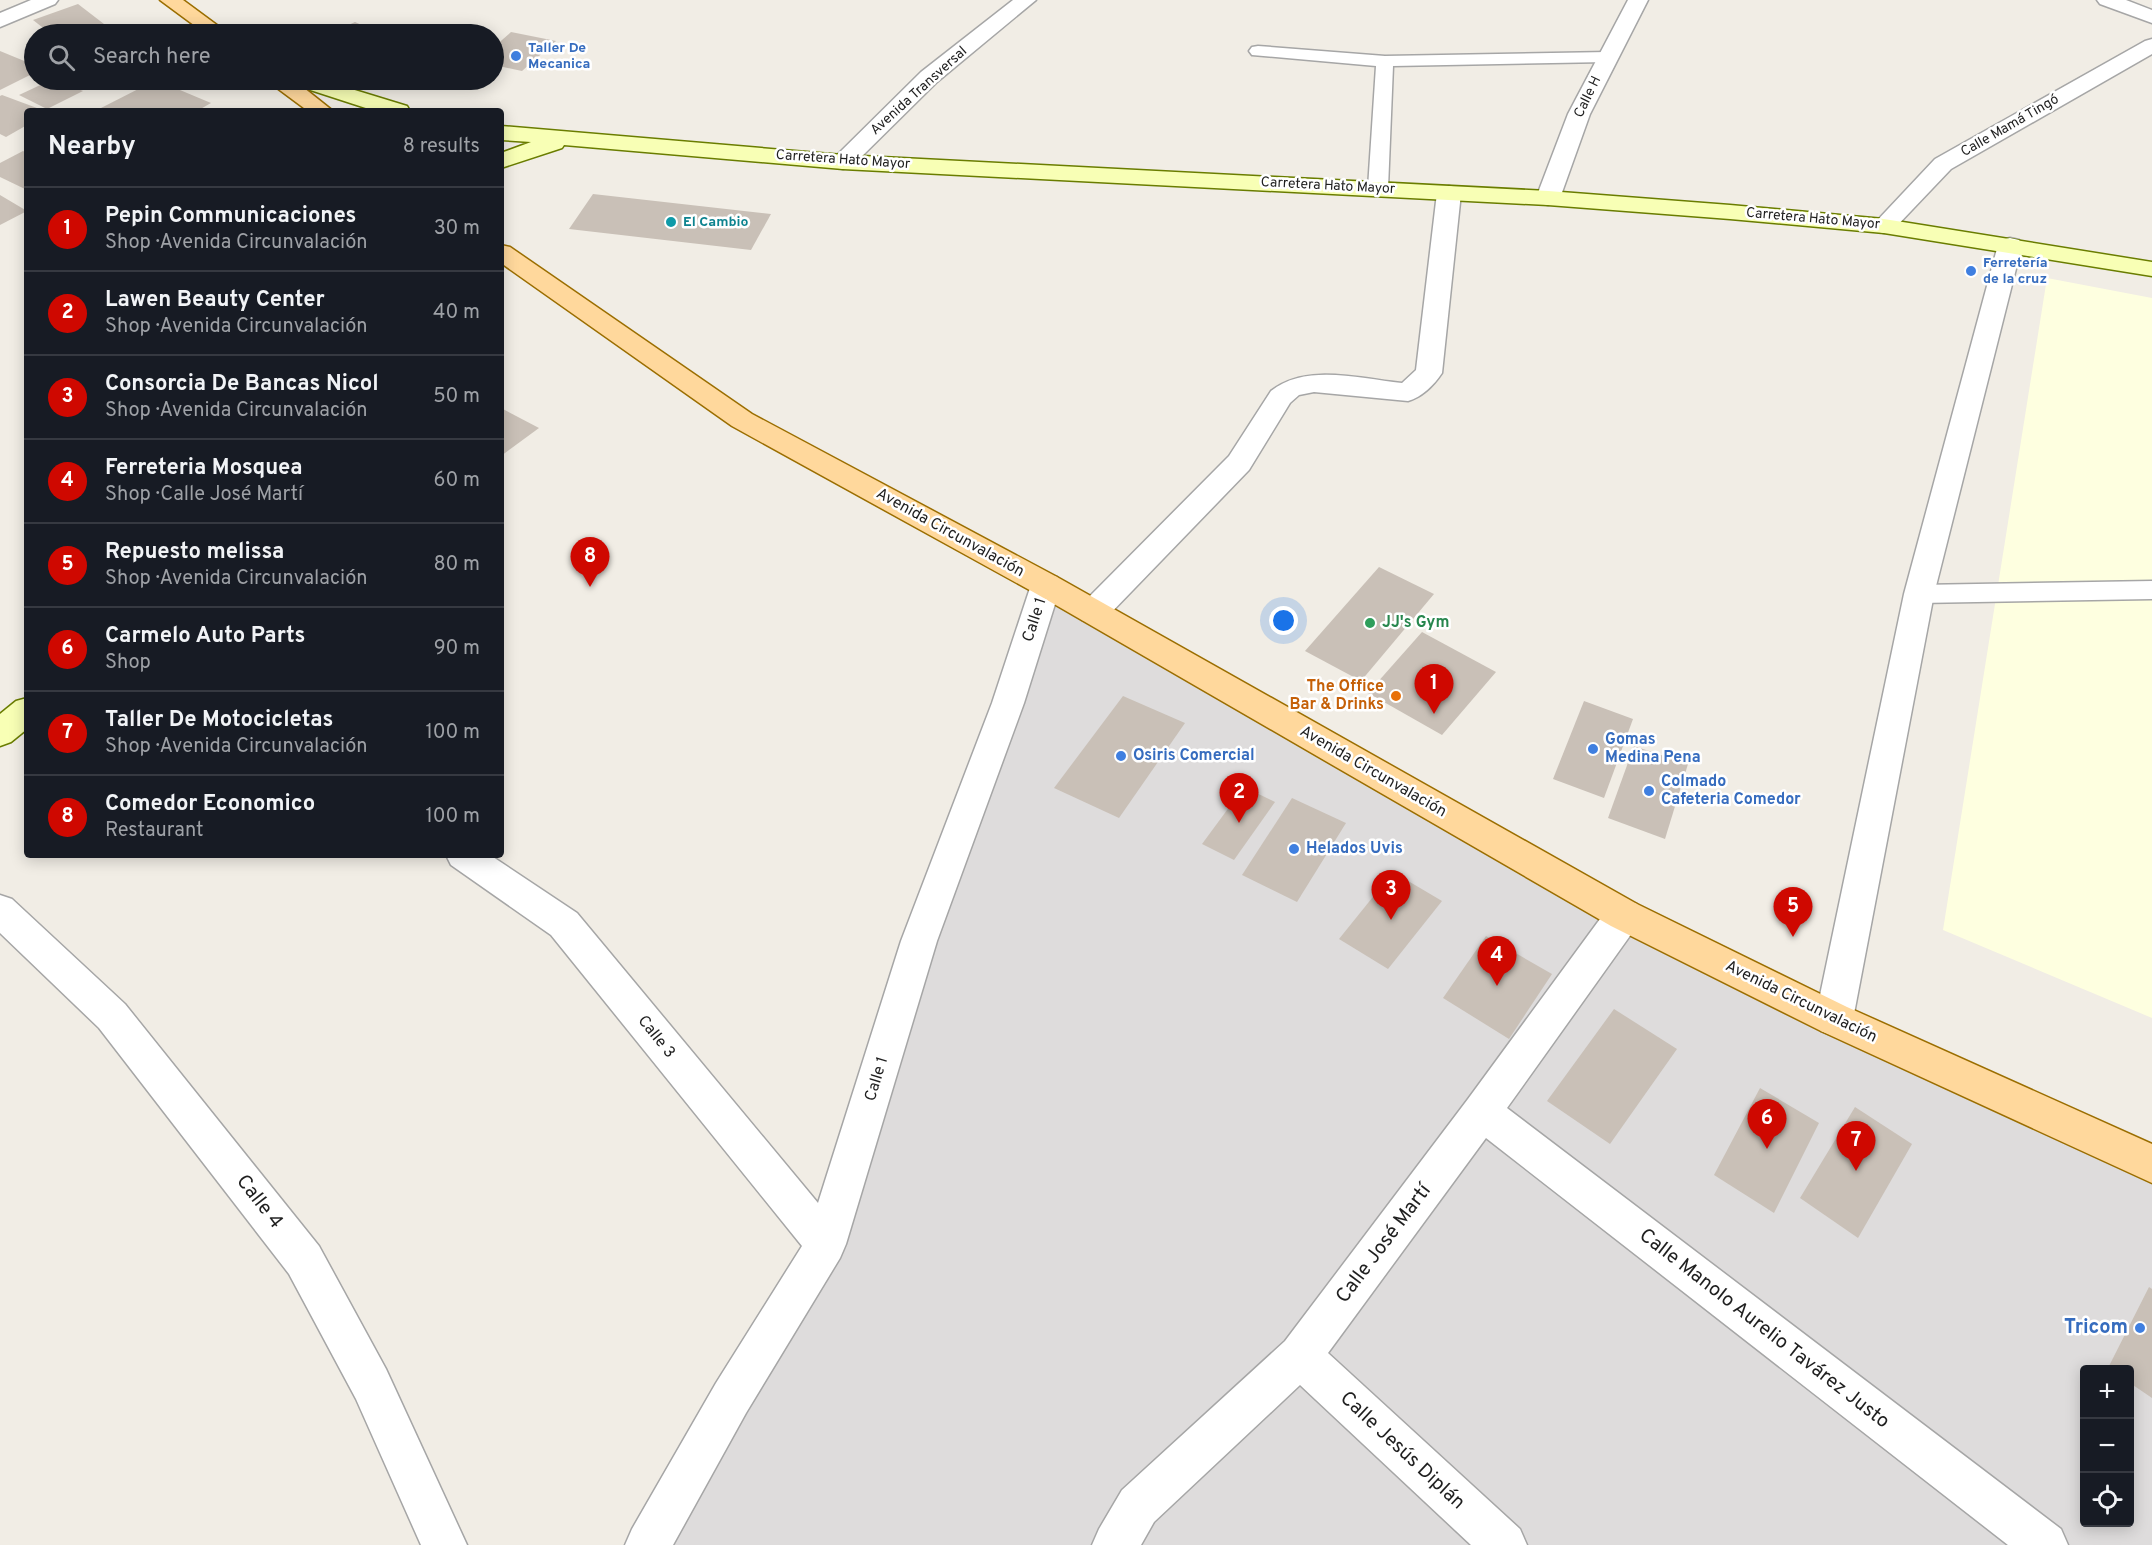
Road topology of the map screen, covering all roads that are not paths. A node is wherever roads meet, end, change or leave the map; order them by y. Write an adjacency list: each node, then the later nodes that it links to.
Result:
1 (48, 0): 7 (street)
2 (170, 0): 8 (main road)
3 (1638, 0): 11 (street, Calle H)
4 (2107, 0): 6 (street)
5 (1020, 1): 20 (street, Avenida Transversal)
6 (2152, 17)
7 (0, 21)
8 (205, 24)
9 (2152, 45): 24 (street, Calle Mamá Tingó)
10 (1258, 51): 12 (lane)
11 (1608, 57): 12 (lane); 23 (street, Calle H)
12 (1385, 61): 21 (lane)
13 (294, 90): 15 (main road)
14 (330, 90): 16 (street)
15 (318, 108)
16 (389, 108)
17 (504, 133): 18 (street, Carretera Hato Mayor)
18 (576, 138): 19 (street); 20 (street, Carretera Hato Mayor)
19 (504, 160)
20 (843, 162): 21 (street, Carretera Hato Mayor)
21 (1378, 188): 22 (street, Carretera Hato Mayor)
22 (1449, 193): 23 (street, Carretera Hato Mayor); 32 (street)
23 (1548, 198): 24 (street, Carretera Hato Mayor)
24 (1884, 226): 25 (street, Carretera Hato Mayor)
25 (2010, 246): 27 (street, Carretera Hato Mayor); 31 (street)
26 (504, 257): 28 (main road, Avenida Circunvalación)
27 (2152, 269)
28 (514, 272): 29 (main road, Avenida Circunvalación)
29 (1046, 585): 32 (main road, Avenida Circunvalación); 41 (street, Calle 1)
30 (2152, 590): 31 (lane)
31 (1919, 594): 38 (street)
32 (1093, 612): 37 (main road, Avenida Circunvalación)
33 (24, 713): 34 (street)
34 (0, 733)
35 (467, 858): 41 (street, Calle 3)
36 (0, 910): 43 (street, Calle 4)
37 (1624, 915): 38 (main road, Avenida Circunvalación); 39 (street, Calle José Martí)
38 (1834, 1019): 40 (main road, Avenida Circunvalación)
39 (1482, 1112): 42 (street, Calle José Martí); 47 (street, Calle Manolo Aurelio Tavárez Justo)
40 (2152, 1164)
41 (826, 1244): 44 (street, Calle 1)
42 (1300, 1356): 45 (street, Calle José Martí); 46 (street, Calle Jesús Diplán)
43 (444, 1545)
44 (648, 1545)
45 (1114, 1545)
46 (1504, 1545)
47 (2045, 1545)

